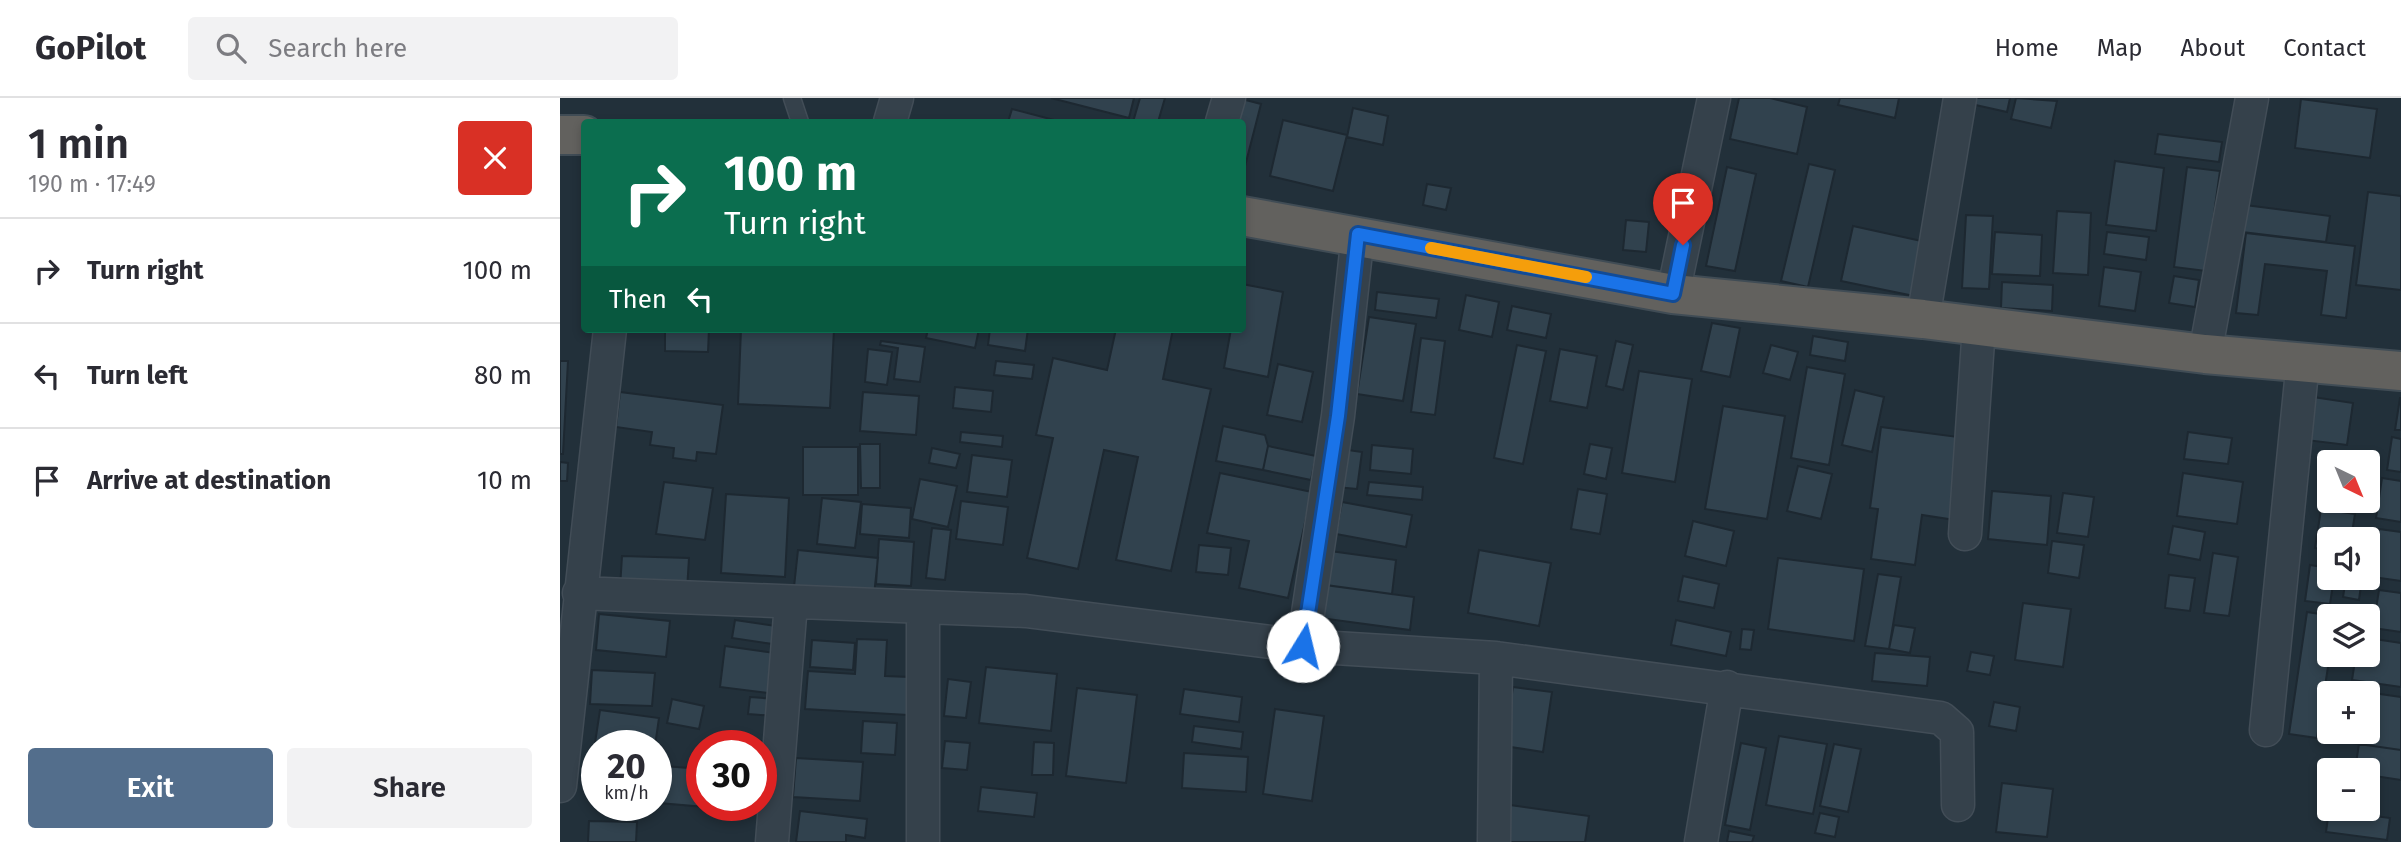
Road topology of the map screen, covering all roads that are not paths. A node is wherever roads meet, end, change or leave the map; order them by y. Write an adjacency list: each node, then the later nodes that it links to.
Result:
1 (792, 98): 7 (lane)
2 (897, 98): 8 (street)
3 (1229, 98): 9 (street)
4 (1714, 98): 14 (street)
5 (1960, 98): 15 (street)
6 (2252, 98): 18 (street)
7 (799, 119)
8 (891, 119)
9 (1223, 119)
10 (560, 135): 11 (highway)
11 (581, 135)
12 (1246, 217): 13 (highway)
13 (1358, 234): 14 (highway); 25 (street)
14 (1673, 294): 15 (highway)
15 (1923, 319): 16 (highway)
16 (1979, 326): 18 (highway); 21 (street)
17 (610, 333): 22 (street)
18 (2205, 354): 19 (highway)
19 (2303, 361): 20 (highway); 28 (street)
20 (2401, 371)
21 (1965, 534)
22 (579, 593): 23 (street); 29 (street)
23 (790, 603): 24 (street); 31 (street)
24 (923, 609): 25 (street); 32 (street)
25 (1303, 646): 26 (street)
26 (1496, 658): 27 (street); 33 (street)
27 (1727, 687): 30 (street); 34 (street)
28 (2266, 730)
29 (560, 786)
30 (1958, 805)
31 (772, 842)
32 (923, 842)
33 (1494, 842)
34 (1701, 842)

